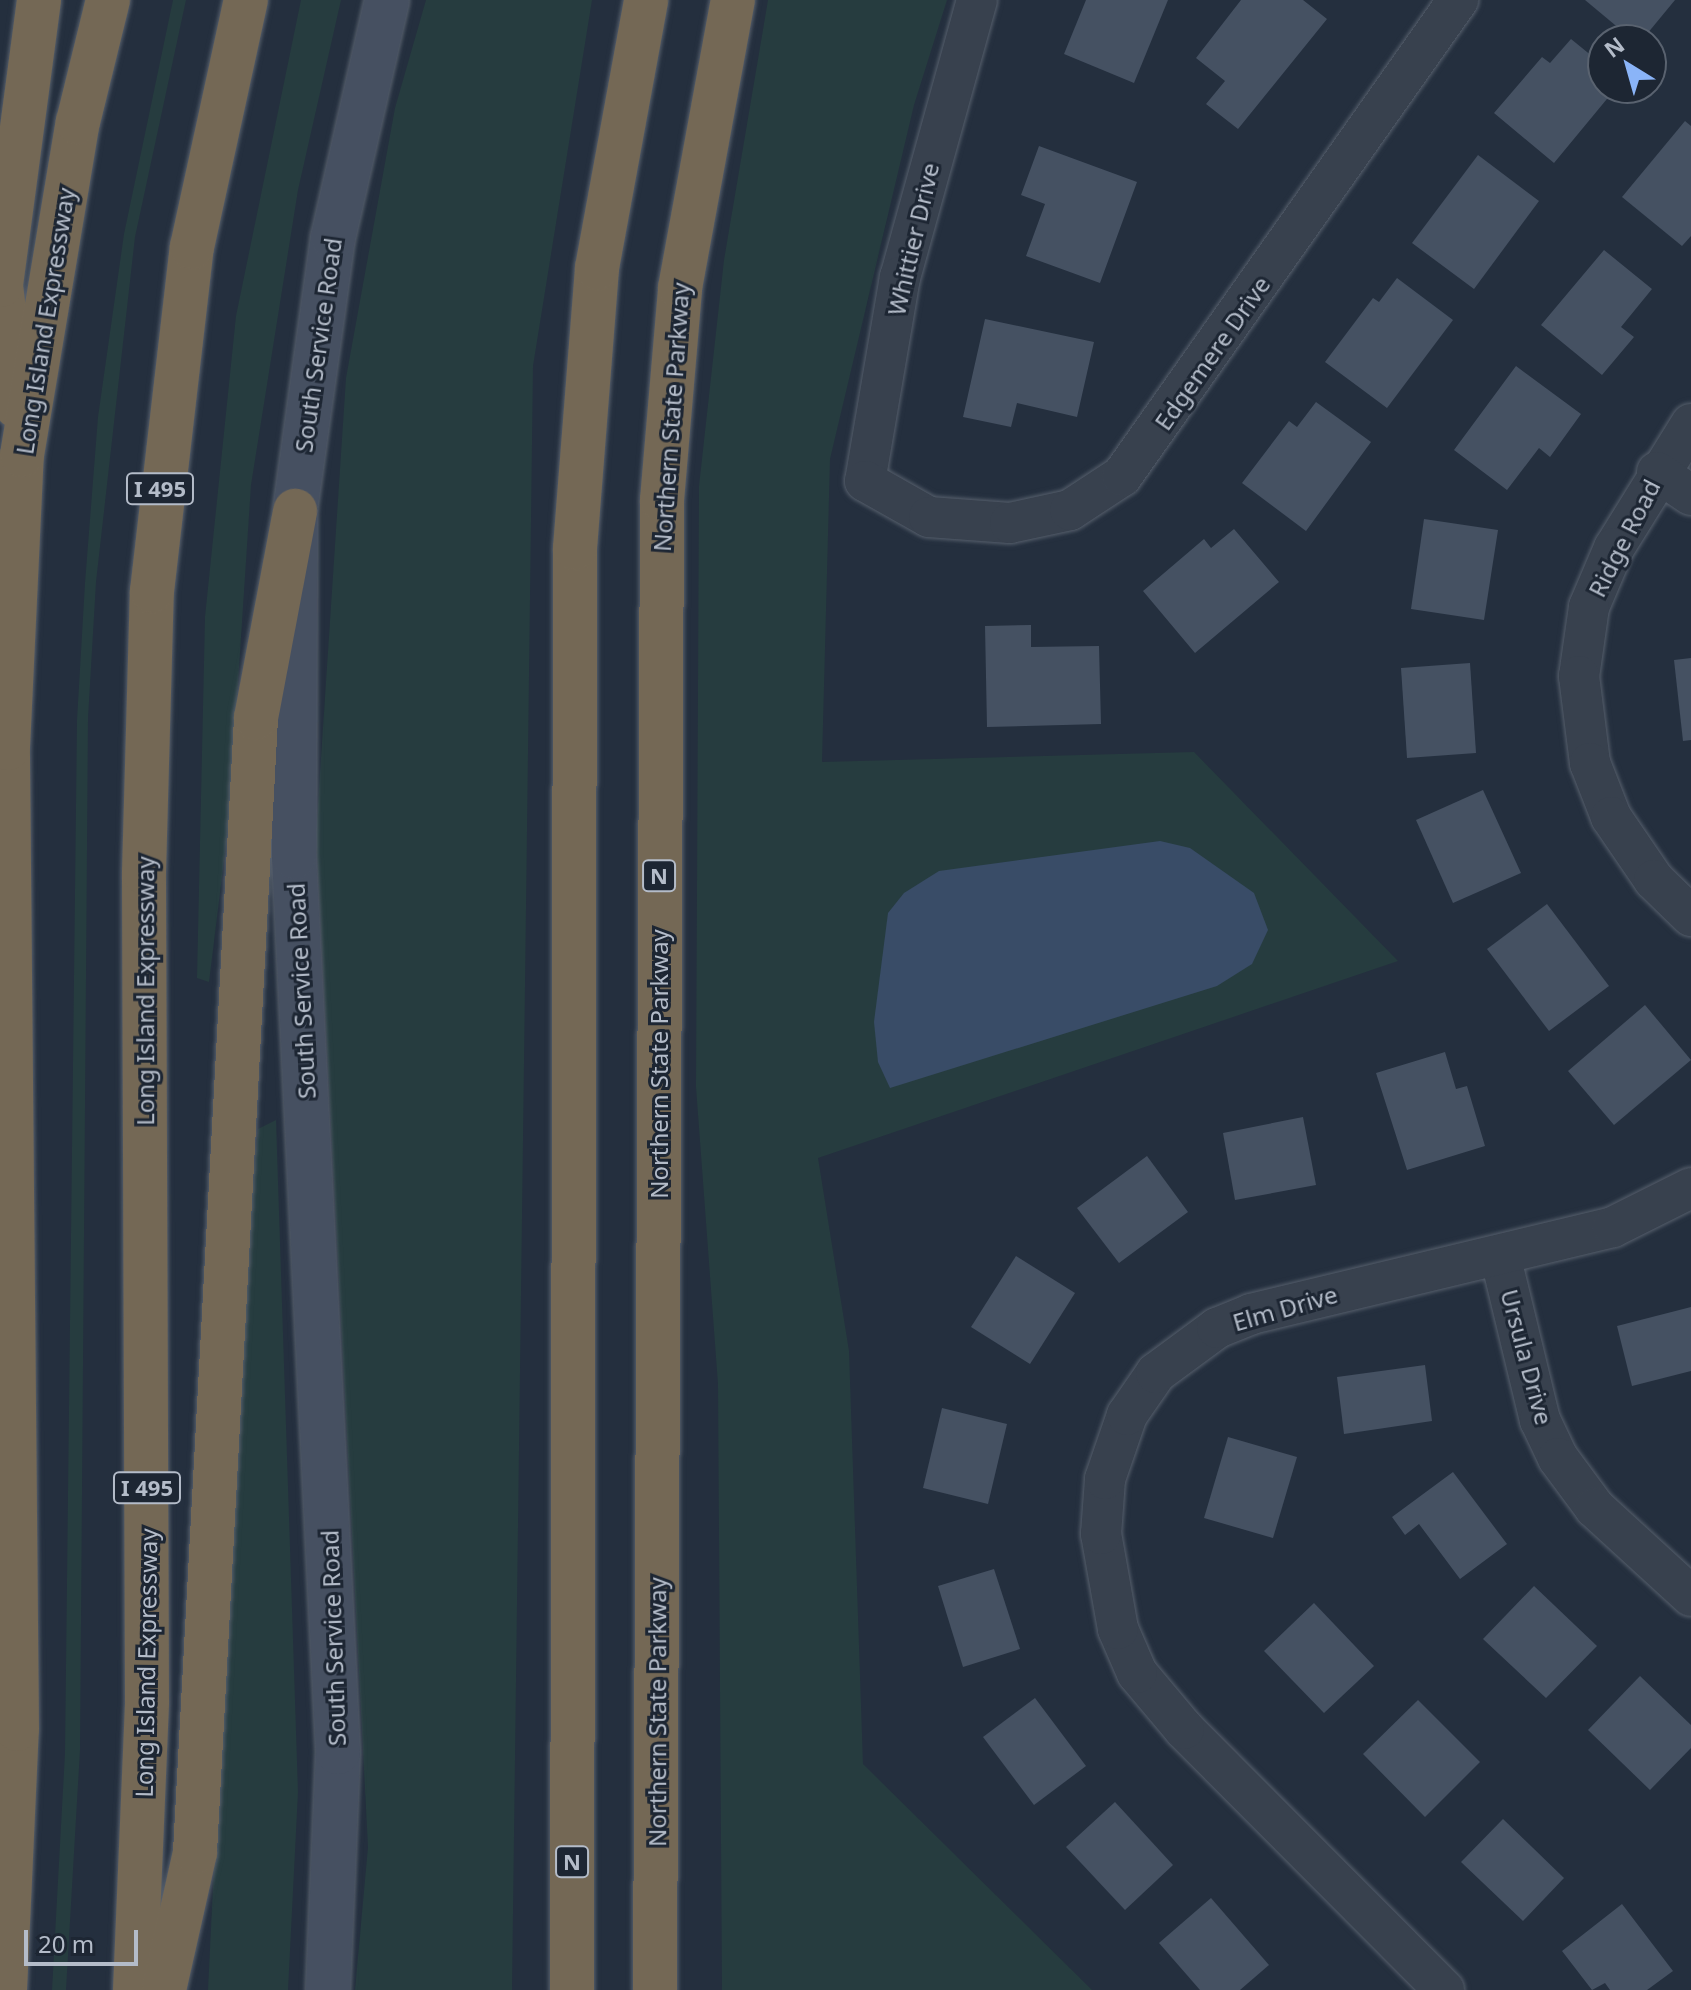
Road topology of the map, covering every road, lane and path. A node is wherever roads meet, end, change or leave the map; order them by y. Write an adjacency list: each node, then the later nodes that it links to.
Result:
1 (39, 0): 10 (highway)
2 (108, 0): 10 (highway, Long Island Expressway)
3 (246, 0): 20 (highway, Long Island Expressway / I 495)
4 (387, 0): 14 (main road, South Service Road)
5 (646, 0): 23 (highway, N)
6 (733, 0): 24 (highway, Northern State Parkway / N)
7 (977, 0): 12 (street, Whittier Drive)
8 (1458, 0): 12 (street, Edgemere Drive)
9 (1691, 424): 11 (street, Ridge Road)
10 (22, 455): 19 (highway, Long Island Expressway)
11 (1657, 472): 13 (street); 15 (street, Ridge Road)
12 (865, 481)
13 (1691, 495)
14 (295, 511): 21 (highway); 22 (main road, South Service Road)
15 (1691, 916)
16 (1691, 1188): 17 (street, Elm Drive)
17 (1500, 1255): 18 (street, Ursula Drive); 25 (street, Elm Drive)
18 (1691, 1596)
19 (5, 1990)
20 (135, 1990)
21 (164, 1990)
22 (328, 1990)
23 (572, 1990)
24 (655, 1990)
25 (1444, 1990)

